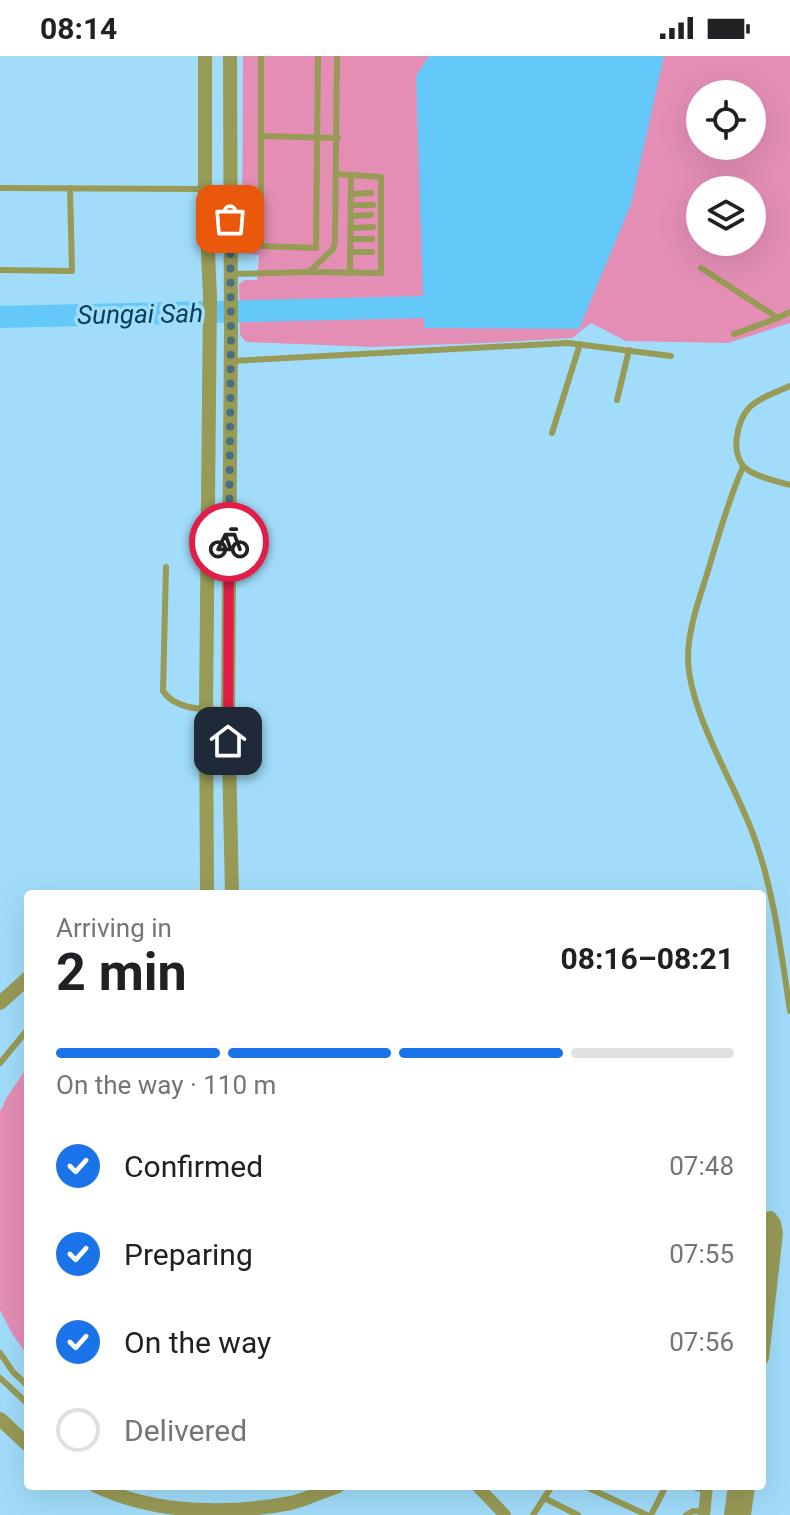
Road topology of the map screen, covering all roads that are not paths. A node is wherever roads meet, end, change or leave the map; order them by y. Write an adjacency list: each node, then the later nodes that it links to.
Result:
1 (205, 56): 13 (street)
2 (230, 56): 30 (street)
3 (261, 56): 6 (lane)
4 (318, 56): 7 (lane)
5 (337, 56): 8 (lane)
6 (262, 136): 7 (lane); 7 (lane)
7 (317, 138): 8 (lane)
8 (338, 138): 9 (lane)
9 (337, 174): 10 (lane); 28 (lane)
10 (351, 175): 15 (lane); 29 (lane)
11 (0, 188): 12 (lane)
12 (70, 188): 13 (lane); 27 (lane)
13 (205, 189): 44 (street)
14 (371, 193): 15 (lane)
15 (352, 194): 16 (lane)
16 (351, 205): 17 (lane); 19 (lane)
17 (373, 205)
18 (371, 215): 19 (lane)
19 (351, 216): 21 (lane)
20 (373, 227): 21 (lane)
21 (351, 228): 22 (lane)
22 (351, 239): 23 (lane); 24 (lane)
23 (372, 239)
24 (350, 252): 25 (lane); 29 (lane)
25 (372, 252)
26 (701, 268): 32 (lane)
27 (0, 270)
28 (309, 272): 29 (lane); 30 (lane)
29 (350, 273)
30 (230, 274): 37 (street)
31 (790, 312): 32 (lane)
32 (778, 318): 33 (lane)
33 (734, 334)
34 (580, 344): 35 (lane); 37 (lane); 40 (lane)
35 (629, 350): 36 (lane); 39 (lane)
36 (671, 356)
37 (231, 361): 45 (street)
38 (790, 386): 41 (lane)
39 (617, 400)
40 (552, 433)
41 (743, 467): 42 (lane); 50 (lane)
42 (790, 485)
43 (166, 567): 44 (lane)
44 (206, 709): 45 (lane); 46 (street)
45 (228, 710): 47 (street)
46 (207, 890)
47 (232, 890)
48 (24, 982): 49 (street)
49 (0, 1003)
50 (790, 1011)
51 (24, 1034): 52 (lane)
52 (0, 1063)
53 (766, 1221): 54 (street)
54 (766, 1322)
55 (0, 1353): 57 (lane)
56 (0, 1378): 58 (lane)
57 (24, 1382)
58 (24, 1400)
59 (0, 1419): 60 (street)
60 (24, 1441)
61 (107, 1490): 71 (street)
62 (326, 1490): 72 (street)
63 (481, 1490): 74 (street)
64 (549, 1490): 70 (lane)
65 (593, 1490): 77 (lane)
66 (664, 1490): 77 (lane)
67 (707, 1490): 73 (street)
68 (734, 1490): 79 (street)
69 (747, 1490): 80 (street)
70 (544, 1498): 75 (lane); 76 (lane)
71 (189, 1513): 72 (street)
72 (242, 1513)
73 (704, 1514): 78 (lane)
74 (505, 1515)
75 (533, 1515)
76 (578, 1515)
77 (649, 1515)
78 (686, 1515)
79 (731, 1515)
80 (744, 1515)

